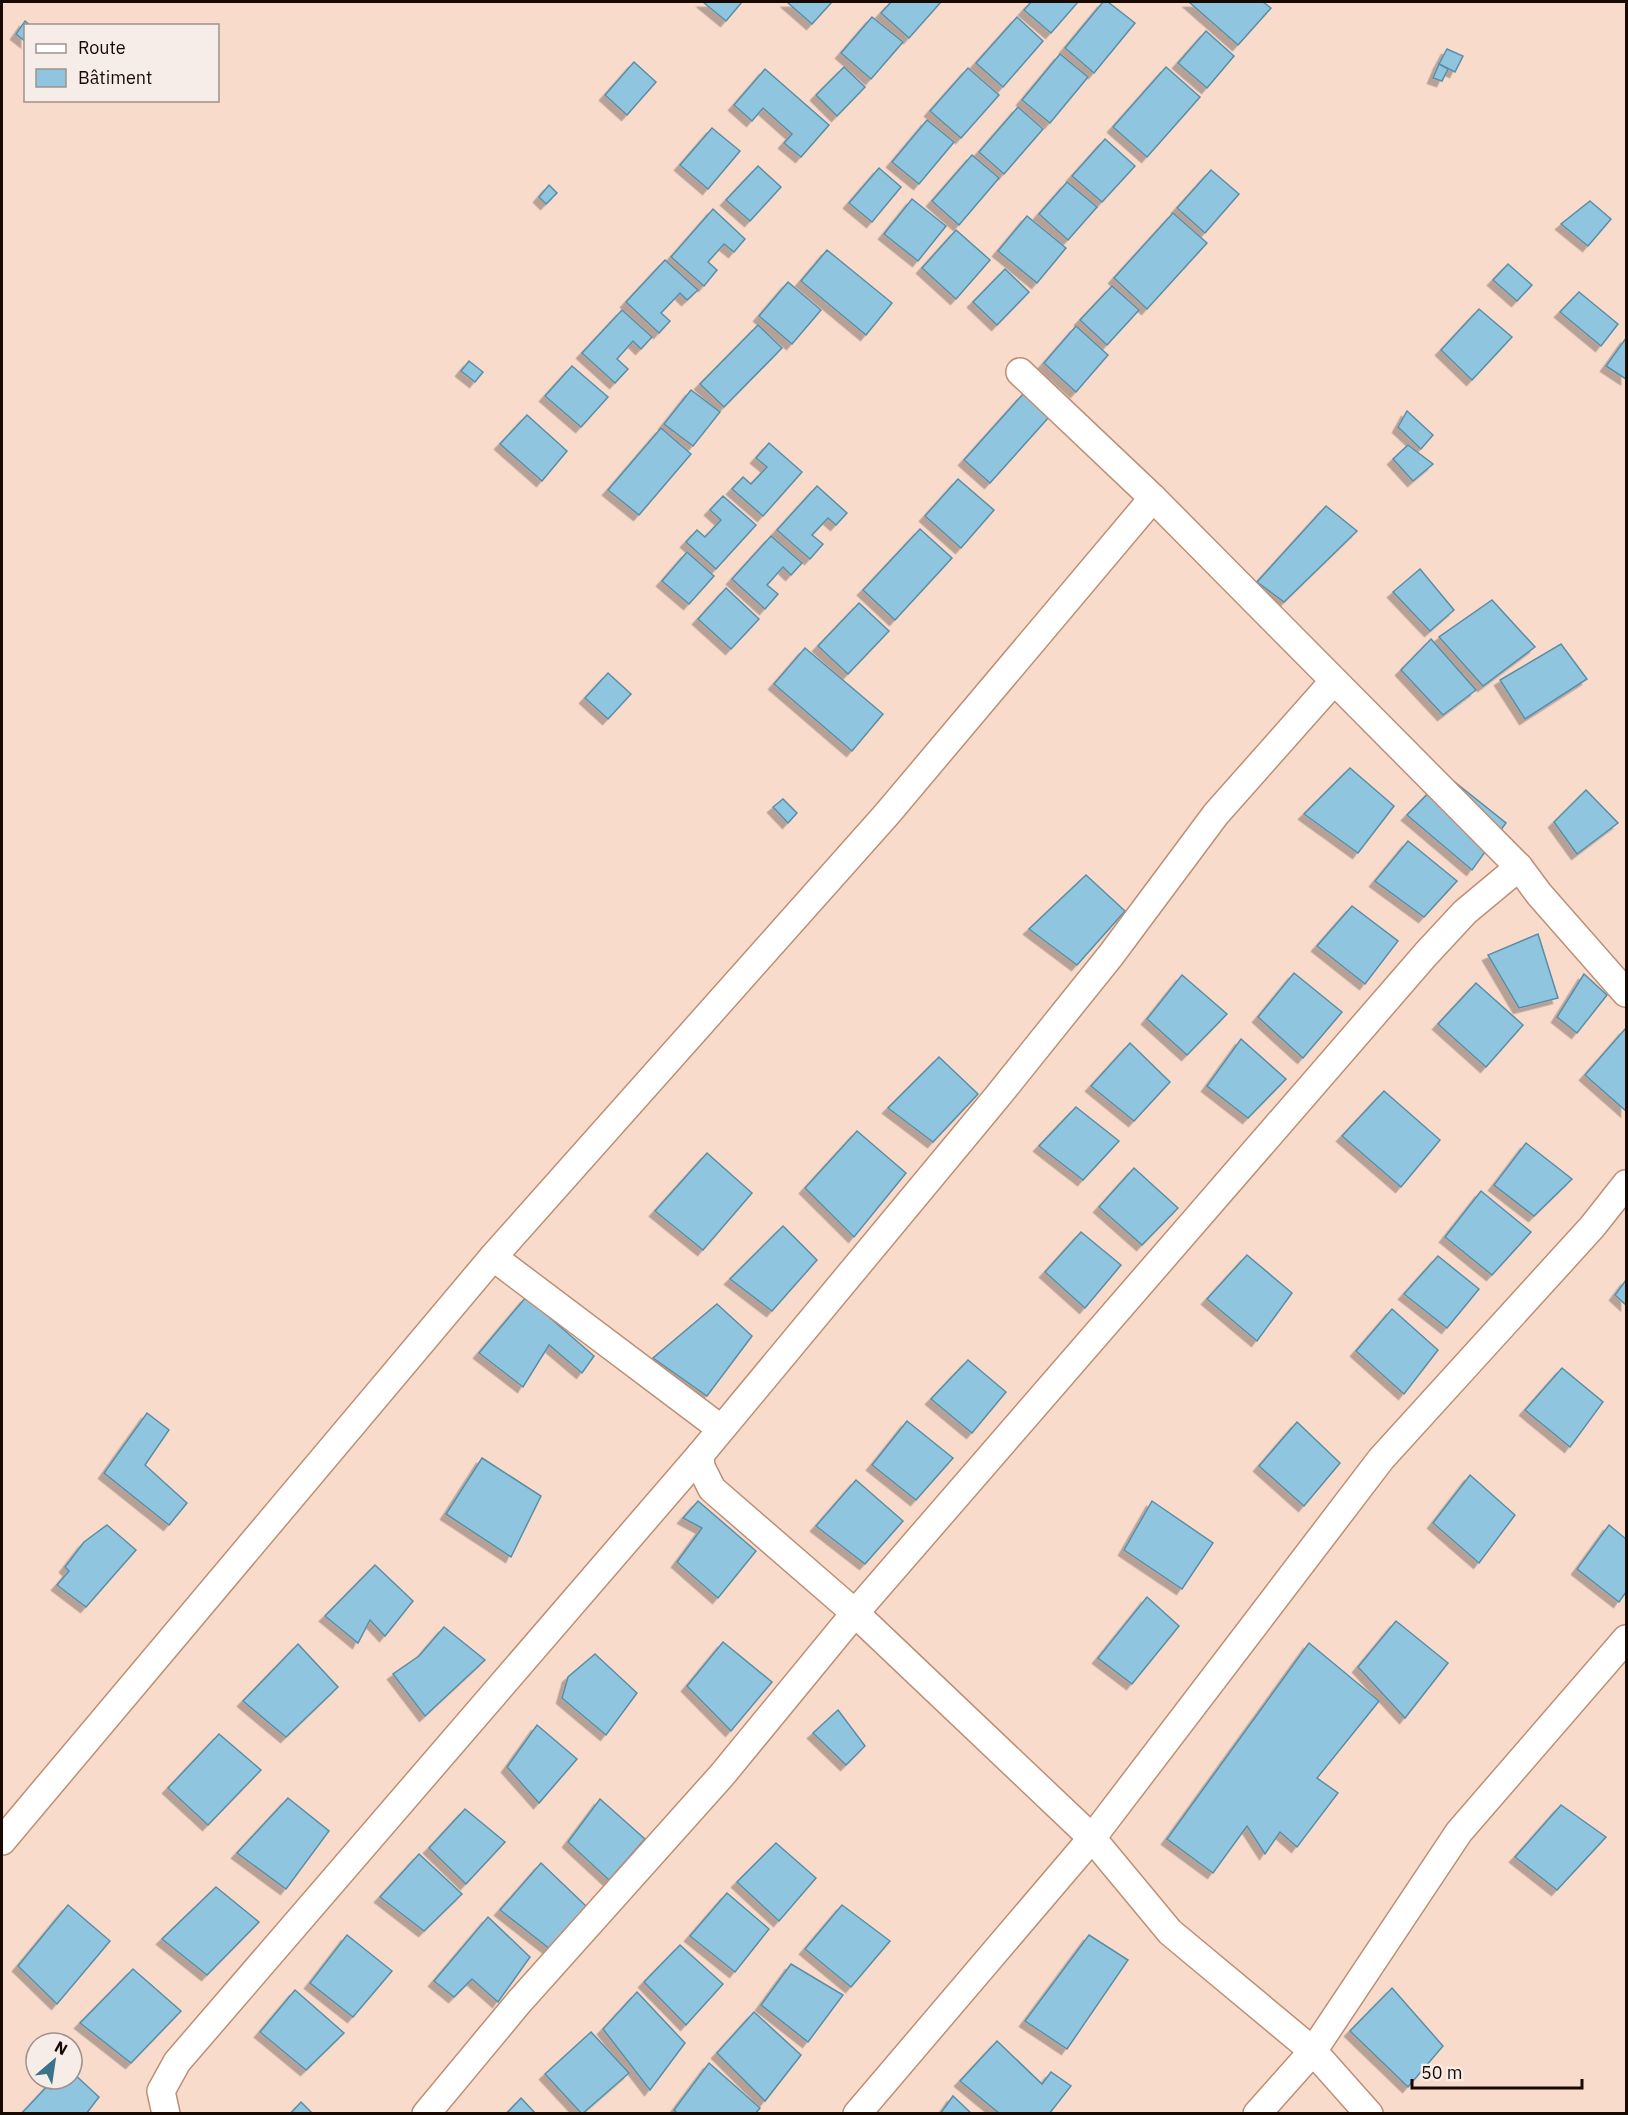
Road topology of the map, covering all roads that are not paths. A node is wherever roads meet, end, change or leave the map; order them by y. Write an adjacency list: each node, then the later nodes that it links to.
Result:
1 (1020, 372): 2 (street)
2 (1153, 498): 3 (street); 7 (street)
3 (1333, 682): 4 (street); 8 (street)
4 (1519, 867): 5 (street); 10 (street)
5 (1626, 993)
6 (1626, 1184): 12 (street)
7 (493, 1257): 8 (street); 13 (street)
8 (720, 1428): 9 (street)
9 (700, 1455): 10 (street); 15 (street)
10 (855, 1613): 12 (street); 16 (street)
11 (1626, 1639): 14 (street)
12 (1092, 1838): 14 (street); 17 (street)
13 (2, 1841)
14 (1313, 2051): 18 (street); 19 (street)
15 (166, 2114)
16 (426, 2114)
17 (857, 2114)
18 (1257, 2114)
19 (1369, 2114)

